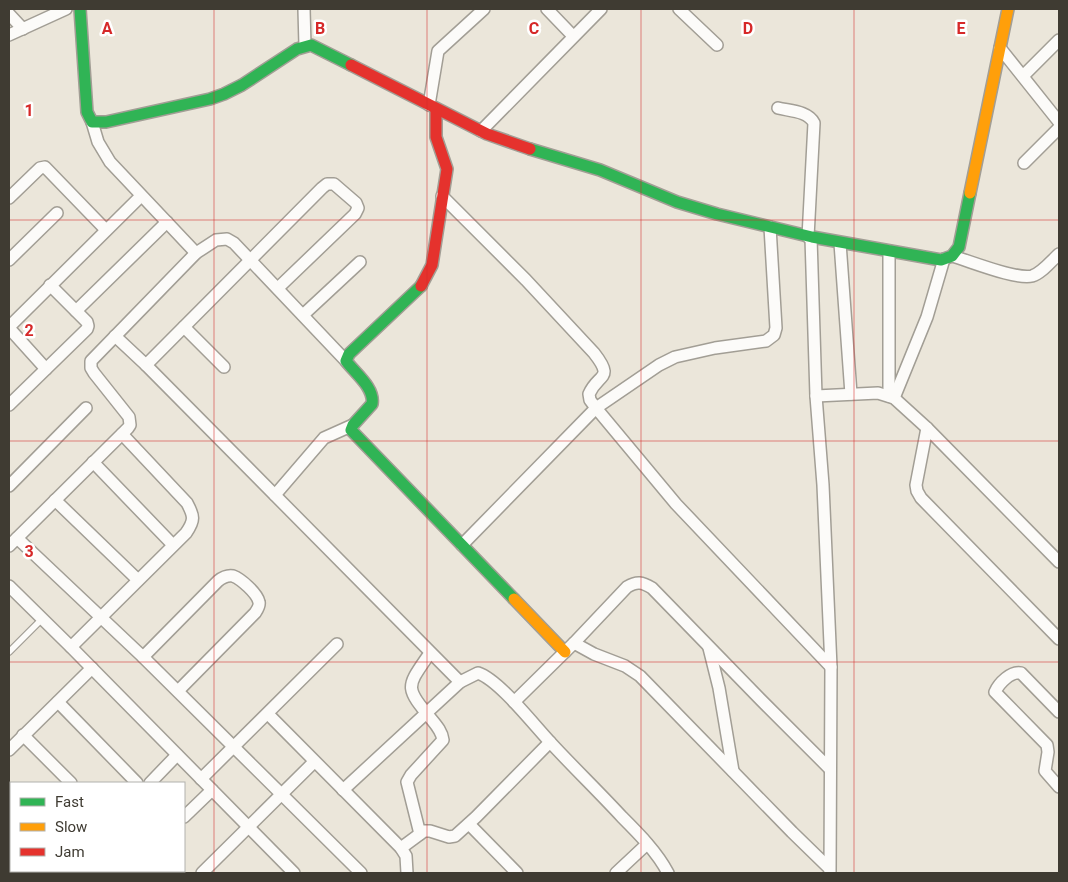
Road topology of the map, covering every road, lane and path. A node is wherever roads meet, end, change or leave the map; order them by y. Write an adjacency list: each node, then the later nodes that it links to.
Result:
1 (80, 9): 20 (street)
2 (304, 9): 15 (street)
3 (484, 9): 18 (street)
4 (547, 9): 12 (street)
5 (600, 9): 12 (street)
6 (679, 9): 14 (street)
7 (1008, 9): 16 (street)
8 (63, 10): 10 (street)
9 (9, 14): 10 (street)
10 (23, 29): 11 (street)
11 (9, 35)
12 (573, 36): 23 (street)
13 (1059, 40): 17 (street)
14 (717, 45)
15 (305, 46): 18 (street); 20 (street)
16 (1000, 48): 17 (street); 38 (street)
17 (1023, 76): 21 (street)
18 (433, 107): 23 (street); 26 (street)
19 (778, 108): 32 (street)
20 (92, 122): 25 (street)
21 (1059, 122)
22 (1059, 128): 24 (street)
23 (481, 131): 30 (street)
24 (1024, 163)
25 (140, 196): 29 (street); 31 (street)
26 (442, 196): 48 (street); 57 (street)
27 (9, 198): 31 (street)
28 (57, 213): 39 (street)
29 (167, 222): 35 (street); 43 (street)
30 (770, 227): 32 (street); 57 (street)
31 (106, 230): 41 (street)
32 (810, 237): 33 (street); 53 (street)
33 (840, 243): 34 (street); 52 (street)
34 (889, 251): 38 (street); 54 (street)
35 (196, 252): 37 (street); 47 (street)
36 (1059, 254): 38 (street)
37 (250, 258): 42 (street); 42 (street); 46 (street)
38 (948, 258): 54 (street)
39 (9, 260)
40 (360, 262): 44 (street)
41 (50, 285): 43 (street); 45 (street)
42 (278, 288): 44 (street)
43 (76, 312): 51 (street)
44 (304, 316): 48 (street)
45 (9, 327): 51 (street)
46 (184, 327): 49 (street); 50 (street)
47 (116, 336): 49 (street); 60 (street)
48 (346, 361): 58 (street)
49 (146, 365): 63 (street)
50 (224, 367)
51 (46, 369): 55 (street)
52 (851, 394): 53 (street); 54 (street)
53 (816, 396): 82 (street)
54 (891, 397): 59 (street)
55 (9, 405)
56 (86, 408): 62 (street)
57 (596, 408): 67 (street); 82 (street)
58 (353, 425): 63 (street); 67 (street)
59 (927, 428): 68 (street); 73 (street)
60 (122, 434): 61 (street); 66 (street)
61 (93, 462): 64 (street); 66 (street)
62 (9, 486)
63 (275, 495): 80 (street)
64 (55, 500): 65 (street); 69 (street)
65 (11, 543): 71 (street)
66 (173, 545): 69 (street)
67 (462, 545): 79 (street)
68 (1059, 562)
69 (138, 580): 71 (street)
70 (11, 593): 72 (street)
71 (101, 617): 76 (street); 81 (street)
72 (42, 619): 76 (street); 78 (lane)
73 (1059, 639)
74 (574, 642): 77 (street); 79 (street); 100 (street)
75 (337, 644): 90 (street)
76 (71, 647): 83 (street)
77 (709, 647): 99 (street); 100 (street)
78 (9, 652)
79 (565, 652): 87 (street)
80 (430, 653): 84 (street); 89 (street)
81 (143, 656): 85 (street); 85 (street)
82 (831, 667): 99 (street)
83 (92, 668): 86 (street); 96 (street)
84 (460, 682): 87 (street); 89 (street)
85 (178, 691): 93 (street)
86 (58, 702): 91 (street); 103 (street)
87 (514, 702): 92 (street)
88 (1059, 712): 98 (street)
89 (426, 713): 107 (street); 112 (street)
90 (268, 714): 93 (street); 97 (street)
91 (23, 735): 94 (street); 102 (street)
92 (550, 742): 110 (street); 113 (street)
93 (234, 746): 101 (street); 108 (street)
94 (9, 750)
95 (1059, 751): 98 (street)
96 (177, 755): 101 (street); 104 (street)
97 (314, 762): 107 (street); 108 (street)
98 (1046, 764): 105 (street)
99 (830, 769): 117 (street)
100 (733, 772): 117 (street)
101 (201, 779): 106 (street)
102 (70, 782)
103 (136, 782)
104 (151, 782)
105 (1059, 787)
106 (212, 790): 109 (street); 111 (street)
107 (343, 790): 114 (street)
108 (281, 795): 111 (street); 119 (street)
109 (185, 817)
110 (469, 824): 112 (street); 120 (street)
111 (248, 828): 115 (street); 118 (street)
112 (420, 834): 114 (street)
113 (647, 844): 121 (street); 122 (street)
114 (401, 848): 116 (street)
115 (288, 871)
116 (410, 871)
117 (829, 871)
118 (202, 873)
119 (361, 873)
120 (518, 873)
121 (616, 873)
122 (668, 873)

